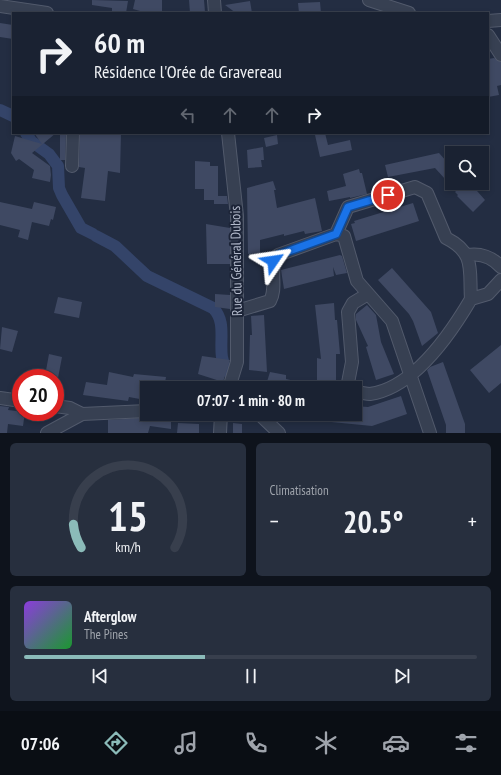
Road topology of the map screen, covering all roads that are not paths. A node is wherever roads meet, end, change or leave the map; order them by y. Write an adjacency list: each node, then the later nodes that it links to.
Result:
1 (214, 0): 5 (street)
2 (369, 0): 6 (street)
3 (0, 6): 4 (street)
4 (41, 12)
5 (216, 12)
6 (407, 12)
7 (501, 20): 8 (street)
8 (489, 21)
9 (489, 36): 10 (street)
10 (501, 55)
11 (72, 134): 13 (street)
12 (228, 134): 20 (street, Rue du Général Dubois)
13 (72, 166)
14 (336, 234): 15 (street); 18 (street); 20 (street)
15 (468, 255): 16 (street); 19 (street)
16 (501, 267)
17 (501, 280): 19 (street)
18 (368, 294): 21 (street); 23 (street)
19 (471, 299): 21 (street)
20 (237, 311): 22 (street, Rue du Général Dubois)
21 (411, 374): 24 (street); 35 (street)
22 (231, 381)
23 (348, 381)
24 (362, 393)
25 (0, 398): 26 (street)
26 (12, 400)
27 (64, 407): 29 (street)
28 (140, 411): 29 (street)
29 (82, 414): 32 (street)
30 (221, 421): 33 (street)
31 (267, 421): 34 (street)
32 (47, 433)
33 (220, 433)
34 (280, 433)
35 (430, 433)

